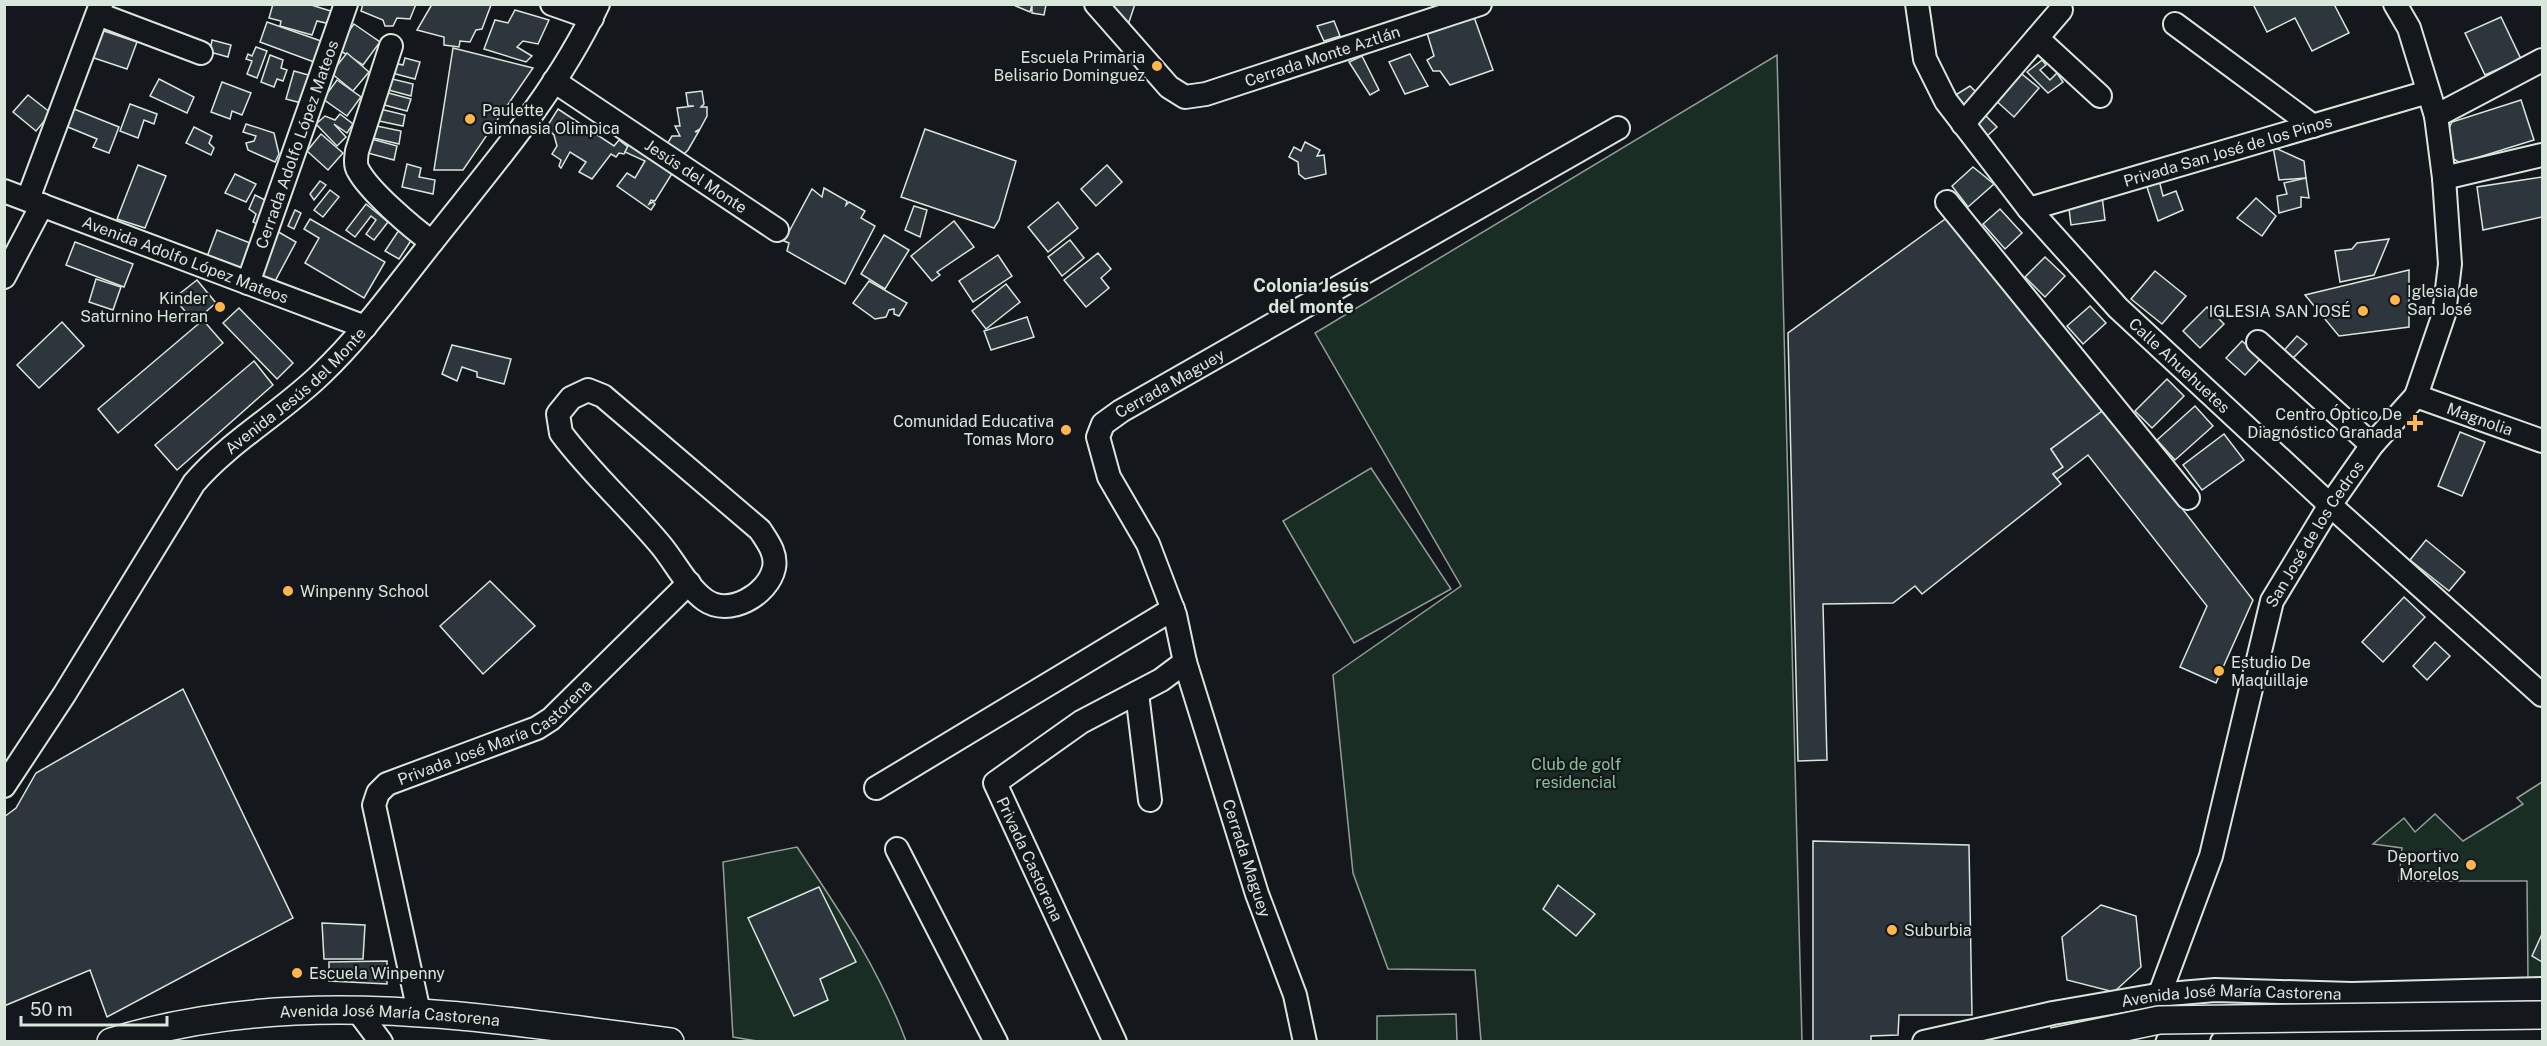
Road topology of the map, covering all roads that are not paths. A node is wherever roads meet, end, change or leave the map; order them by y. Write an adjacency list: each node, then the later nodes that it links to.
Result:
1 (346, 4): 31 (street, Cerrada Adolfo López Mateos)
2 (552, 4): 9 (street)
3 (1096, 4): 6 (street, Cerrada Monte Aztlán)
4 (1917, 4): 19 (street, Calle Ahuehuetes)
5 (2395, 4): 16 (street, San José de los Cedros)
6 (1464, 7)
7 (100, 9): 13 (street); 25 (street)
8 (2061, 10): 11 (street)
9 (595, 11): 15 (street, Avenida Jesús del Monte)
10 (2175, 24): 20 (street)
11 (2037, 38): 17 (street); 19 (street)
12 (391, 46): 29 (street)
13 (201, 53)
14 (2542, 60): 18 (street)
15 (554, 81): 28 (street, Jesús del Monte); 29 (street, Avenida Jesús del Monte)
16 (2428, 92): 18 (street, San José de los Cedros); 20 (street, Privada San José de los Pinos)
17 (2100, 96)
18 (2436, 116): 23 (street, San José de los Cedros)
19 (1963, 123): 27 (street, Calle Ahuehuetes)
20 (2313, 126): 27 (street, Privada San José de los Pinos)
21 (1618, 128): 40 (street, Cerrada Maguey)
22 (2542, 155): 23 (street)
23 (2444, 178): 34 (street, San José de los Cedros)
24 (4, 190): 25 (street, Avenida Adolfo López Mateos)
25 (35, 202): 30 (street); 31 (street, Avenida Adolfo López Mateos)
26 (1947, 202): 37 (street)
27 (2029, 209): 38 (street, Calle Ahuehuetes)
28 (777, 230)
29 (432, 242): 32 (street, Avenida Jesús del Monte)
30 (4, 277)
31 (248, 283): 32 (street, Avenida Adolfo López Mateos)
32 (365, 327): 44 (street, Avenida Jesús del Monte)
33 (2258, 342): 36 (street)
34 (2416, 396): 35 (street, Magnolia); 36 (street, San José de los Cedros)
35 (2542, 441)
36 (2372, 446): 38 (street, San José de los Cedros)
37 (2188, 498)
38 (2330, 505): 43 (street, Calle Ahuehuetes); 50 (street, San José de los Cedros)
39 (689, 584): 39 (street); 52 (street, Privada José María Castorena)
40 (1173, 609): 41 (street, Cerrada Maguey); 45 (street)
41 (1185, 662): 42 (street, Privada Castorena); 61 (street, Cerrada Maguey)
42 (1137, 693): 46 (street); 60 (street, Privada Castorena)
43 (2542, 695)
44 (5, 785)
45 (876, 788)
46 (1150, 800)
47 (897, 849): 59 (street)
48 (2542, 989): 49 (street, Avenida José María Castorena)
49 (2346, 994): 50 (street, Avenida José María Castorena); 54 (street)
50 (2157, 995): 62 (street, Avenida José María Castorena); 64 (street, San José de los Cedros)
51 (357, 1010): 52 (main road, Avenida José María Castorena); 56 (main road, Avenida José María Castorena); 57 (street)
52 (419, 1012): 58 (main road, Avenida José María Castorena)
53 (2542, 1015): 63 (main road, Avenida José María Castorena, bridge)
54 (2344, 1036): 55 (street); 65 (street)
55 (2542, 1037)
56 (111, 1041)
57 (381, 1041)
58 (670, 1041)
59 (996, 1041)
60 (1114, 1041)
61 (1305, 1041)
62 (1924, 1041)
63 (2053, 1041)
64 (2142, 1041)
65 (2222, 1041)

